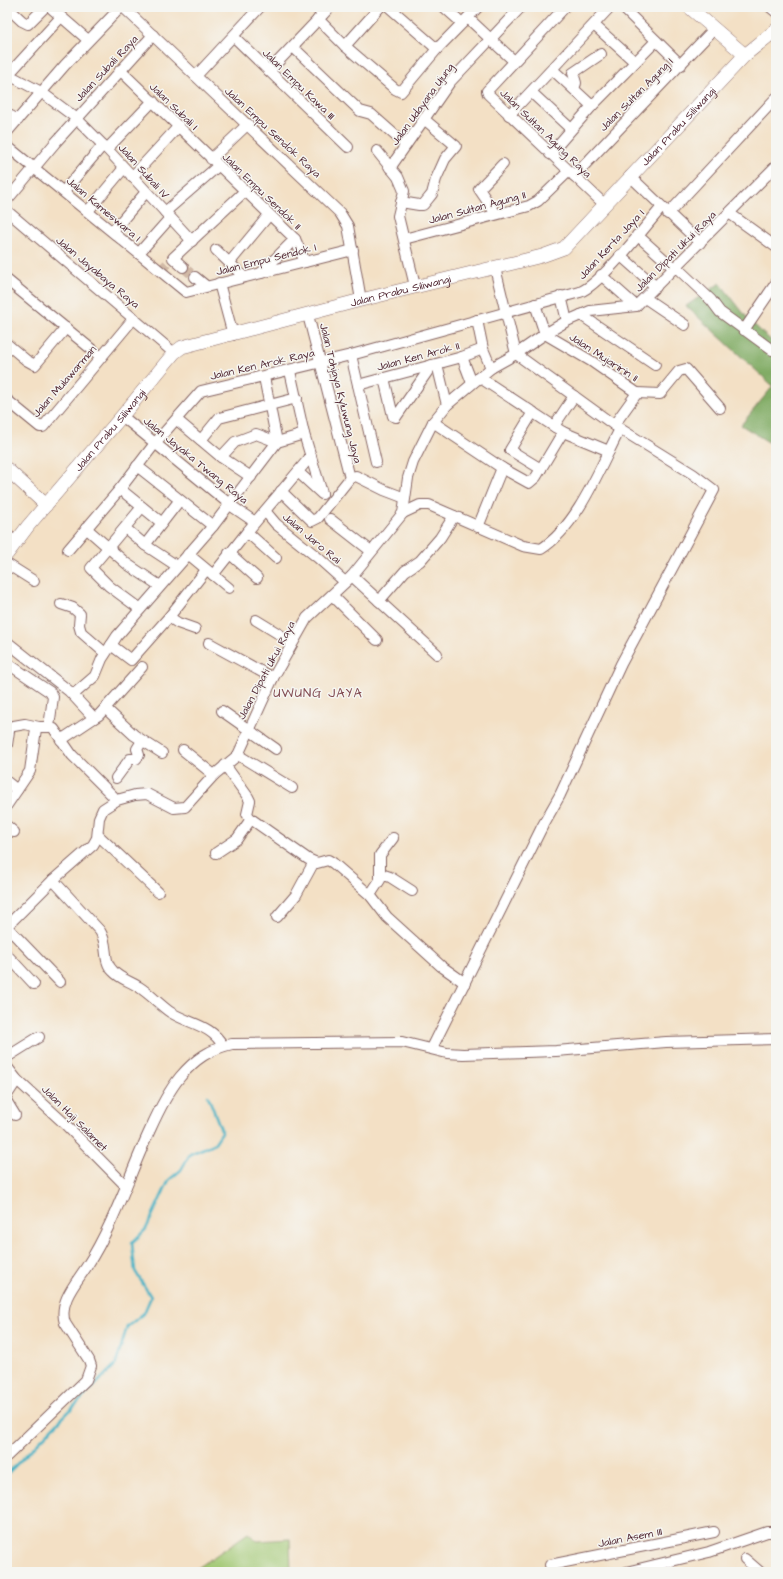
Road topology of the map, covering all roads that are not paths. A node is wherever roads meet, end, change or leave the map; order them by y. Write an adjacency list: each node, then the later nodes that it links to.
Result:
1 (7, 7): 2 (street)
2 (45, 7)
3 (50, 7): 19 (street)
4 (122, 7): 24 (street, Jalan Empu Sendok Raya); 27 (street)
5 (260, 7): 25 (street)
6 (315, 7): 18 (street)
7 (380, 7): 29 (street)
8 (390, 7): 31 (street)
9 (444, 7): 20 (street)
10 (478, 7): 20 (street)
11 (522, 7): 26 (street, Jalan Udayana Ujung)
12 (565, 7): 34 (street, Jalan Sultan Agung Raya)
13 (610, 7): 21 (street)
14 (622, 7): 28 (street)
15 (689, 7): 22 (street)
16 (770, 7): 17 (street)
17 (776, 12)
18 (324, 13): 29 (street); 30 (street)
19 (61, 17): 27 (street); 40 (street)
20 (465, 21): 26 (street); 31 (street)
21 (594, 25): 35 (street); 38 (street)
22 (714, 29): 33 (street); 36 (street, Jalan Sultan Agung I)
23 (776, 30): 33 (street, Jalan Prabu Siliwangi)
24 (153, 35): 37 (street, Jalan Subali Raya); 41 (street, Jalan Empu Sendok Raya)
25 (234, 37): 39 (street, Jalan Empu Kawa III); 41 (street)
26 (491, 39): 34 (street); 51 (street, Jalan Udayana Ujung)
27 (88, 40): 43 (street)
28 (656, 41): 35 (street); 36 (street)
29 (345, 46): 31 (street)
30 (292, 47): 39 (street); 57 (street)
31 (437, 49)
32 (601, 54): 42 (street)
33 (745, 55): 70 (street, Jalan Prabu Siliwangi)
34 (514, 60): 49 (street, Jalan Sultan Agung Raya)
35 (635, 62): 47 (street)
36 (681, 65): 69 (street, Jalan Sultan Agung I)
37 (120, 70): 46 (street, Jalan Subali I); 50 (street, Jalan Subali Raya)
38 (553, 70): 42 (street); 44 (street)
39 (269, 71): 60 (street, Jalan Empu Kawa III)
40 (7, 74): 43 (street, Jalan Subali IV)
41 (196, 76): 53 (street, Jalan Empu Sendok Raya)
42 (574, 89): 47 (street)
43 (41, 92): 50 (street, Jalan Subali IV); 52 (street)
44 (531, 92): 49 (street); 55 (street)
45 (776, 98): 80 (street, Jalan Kerta Jaya I)
46 (153, 101): 54 (street, Jalan Subali I); 59 (street)
47 (592, 106): 55 (street)
48 (7, 114): 52 (street)
49 (508, 115): 62 (street, Jalan Sultan Agung Raya)
50 (76, 118): 59 (street, Jalan Subali IV); 66 (street, Jalan Subali Raya)
51 (424, 118): 57 (street, Jalan Udayana Ujung); 76 (street)
52 (18, 120): 56 (street)
53 (248, 124): 63 (street); 93 (street, Jalan Empu Sendok Raya)
54 (179, 126): 63 (street, Jalan Subali I); 71 (street)
55 (571, 129): 62 (street)
56 (7, 132)
57 (406, 144): 68 (street, Jalan Udayana Ujung)
58 (7, 146): 66 (street, Jalan Kameswara I)
59 (105, 147): 67 (street, Jalan Subali IV); 72 (street)
60 (348, 147)
61 (376, 151): 68 (street)
62 (550, 154): 69 (street, Jalan Sultan Agung Raya)
63 (215, 163): 73 (street, Jalan Empu Sendok II); 84 (street)
64 (503, 164): 83 (street)
65 (776, 166): 81 (street, Jalan Dipati Ukui Raya)
66 (33, 168): 72 (street, Jalan Kameswara I); 75 (street, Jalan Subali Raya)
67 (124, 168): 71 (street, Jalan Subali IV); 79 (street)
68 (390, 168): 76 (street)
69 (571, 173): 77 (street, Jalan Sultan Agung Raya); 83 (street, Jalan Sultan Agung II)
70 (630, 176): 77 (street, Jalan Prabu Siliwangi); 80 (street)
71 (132, 177): 74 (street, Jalan Subali IV)
72 (64, 191): 79 (street, Jalan Kameswara I)
73 (245, 191): 82 (street, Jalan Empu Sendok II); 89 (street)
74 (146, 192): 84 (street, Jalan Subali IV); 85 (street)
75 (7, 200)
76 (401, 202): 88 (street)
77 (604, 204): 99 (street, Jalan Prabu Siliwangi)
78 (7, 211): 120 (street, Jalan Jayabaya Raya)
79 (88, 211): 85 (street, Jalan Kameswara I)
80 (665, 211): 86 (street, Jalan Kerta Jaya I); 90 (street)
81 (729, 213): 90 (street, Jalan Dipati Ukui Raya); 91 (street)
82 (269, 214): 87 (street, Jalan Empu Sendok II); 96 (street)
83 (496, 214): 88 (street, Jalan Sultan Agung II)
84 (167, 215): 89 (street, Jalan Subali IV); 94 (street)
85 (113, 231): 94 (street, Jalan Kameswara I)
86 (638, 235): 95 (street, Jalan Kerta Jaya I); 100 (street)
87 (295, 239): 97 (street, Jalan Empu Sendok II); 101 (street)
88 (404, 239): 109 (street)
89 (192, 241): 98 (street)
90 (700, 243): 100 (street, Jalan Dipati Ukui Raya)
91 (776, 247)
92 (216, 250): 96 (street)
93 (353, 250): 97 (street, Jalan Empu Sendok I); 114 (street, Jalan Empu Sendok Raya)
94 (138, 253): 111 (street, Jalan Kameswara I)
95 (620, 255): 102 (street, Jalan Kerta Jaya I); 110 (street)
96 (230, 262): 104 (street)
97 (305, 262): 101 (street, Jalan Empu Sendok I)
98 (183, 267)
99 (495, 268): 109 (street, Jalan Prabu Siliwangi); 117 (street)
100 (676, 268): 110 (street, Jalan Dipati Ukui Raya); 125 (street)
101 (261, 273): 104 (street, Jalan Empu Sendok I)
102 (601, 275): 112 (street, Jalan Kerta Jaya I); 116 (street)
103 (195, 277): 108 (street)
104 (244, 277): 105 (street, Jalan Empu Sendok I)
105 (219, 283): 108 (street, Jalan Empu Sendok I); 127 (street)
106 (776, 283): 125 (street)
107 (9, 286): 124 (street)
108 (206, 286): 111 (street, Jalan Empu Sendok I)
109 (415, 286): 114 (street, Jalan Prabu Siliwangi)
110 (656, 288): 113 (street, Jalan Dipati Ukui Raya)
111 (186, 292)
112 (561, 296): 115 (street, Jalan Kerta Jaya I); 122 (street)
113 (645, 298): 116 (street, Jalan Dipati Ukui Raya); 123 (street)
114 (361, 300): 118 (street, Jalan Prabu Siliwangi)
115 (535, 304): 117 (street, Jalan Kerta Jaya I); 126 (street)
116 (636, 306): 119 (street, Jalan Dipati Ukui Raya)
117 (506, 312): 121 (street, Jalan Ken Arok Raya); 132 (street)
118 (308, 315): 127 (street, Jalan Prabu Siliwangi); 136 (street, Jalan Tohjaya Kyluwung Jaya)
119 (581, 315): 122 (street, Jalan Dipati Ukui Raya); 138 (street)
120 (134, 318): 131 (street, Jalan Jayabaya Raya); 134 (street, Jalan Mulawarman)
121 (477, 320): 129 (street); 133 (street, Jalan Ken Arok Raya)
122 (567, 321): 126 (street, Jalan Dipati Ukui Raya)
123 (685, 324)
124 (66, 328): 128 (street); 134 (street)
125 (744, 330): 130 (street)
126 (545, 334): 132 (street, Jalan Dipati Ukui Raya); 145 (street, Jalan Mujaririn II)
127 (233, 335): 131 (street, Jalan Prabu Siliwangi)
128 (8, 346)
129 (484, 349): 135 (street, Jalan Ken Arok II); 139 (street)
130 (772, 350)
131 (174, 352): 153 (street, Jalan Prabu Siliwangi)
132 (516, 354): 139 (street, Jalan Dipati Ukui Raya); 146 (street)
133 (351, 355): 136 (street, Jalan Ken Arok Raya); 144 (street)
134 (101, 357): 148 (street, Jalan Mulawarman)
135 (462, 357): 137 (street, Jalan Ken Arok II); 143 (street)
136 (320, 363): 140 (street, Jalan Ken Arok Raya); 172 (street, Jalan Tohjaya Kyluwung Jaya)
137 (435, 364): 142 (street, Jalan Ken Arok II); 142 (street); 150 (street)
138 (655, 365)
139 (491, 368): 143 (street, Jalan Dipati Ukui Raya)
140 (290, 371): 141 (street, Jalan Ken Arok Raya); 147 (street)
141 (264, 377): 149 (street); 154 (street, Jalan Ken Arok Raya)
142 (384, 378): 144 (street, Jalan Ken Arok II)
143 (475, 380): 150 (street, Jalan Dipati Ukui Raya); 152 (street)
144 (358, 385): 165 (street)
145 (637, 393): 151 (street); 156 (street, Jalan Mujaririn II)
146 (574, 396): 156 (street); 157 (street)
147 (297, 398): 149 (street); 158 (street)
148 (7, 400)
149 (271, 405): 159 (street); 161 (street)
150 (447, 405): 155 (street, Jalan Dipati Ukui Raya)
151 (720, 408)
152 (533, 412): 157 (street); 169 (street)
153 (122, 416): 160 (street, Jalan Jayaka Twang Raya); 180 (street, Jalan Prabu Siliwangi)
154 (176, 420): 159 (street); 160 (street, Jalan Ken Arok Raya)
155 (433, 422): 167 (street); 176 (street, Jalan Dipati Ukui Raya)
156 (617, 427): 162 (street, Jalan Mujaririn II); 264 (street)
157 (559, 429): 162 (street); 169 (street)
158 (304, 434): 161 (street); 163 (street)
159 (201, 440): 164 (street)
160 (156, 442): 166 (street, Jalan Ken Arok Raya); 179 (street, Jalan Jayaka Twang Raya)
161 (277, 442): 164 (street); 171 (street)
162 (608, 451): 189 (street, Jalan Mujaririn II)
163 (311, 456): 170 (street); 175 (street)
164 (221, 457): 171 (street)
165 (376, 462)
166 (137, 466): 173 (street, Jalan Ken Arok Raya); 177 (street)
167 (502, 468): 169 (street); 189 (street)
168 (7, 469): 180 (street)
169 (541, 469)
170 (298, 472): 174 (street); 175 (street)
171 (251, 477): 179 (street)
172 (350, 478): 176 (street); 178 (street)
173 (120, 489): 181 (street); 190 (street, Jalan Ken Arok Raya)
174 (281, 491): 178 (street); 182 (street)
175 (322, 493): 178 (street)
176 (405, 498): 183 (street, Jalan Dipati Ukui Raya)
177 (179, 501): 187 (street); 188 (street)
178 (331, 502)
179 (230, 504): 186 (street, Jalan Jayaka Twang Raya); 188 (street)
180 (46, 505): 193 (street, Jalan Prabu Siliwangi)
181 (142, 507): 187 (street); 191 (street)
182 (265, 512): 186 (street); 206 (street, Jalan Jaro Rai)
183 (403, 513): 184 (street); 197 (street, Jalan Dipati Ukui Raya)
184 (454, 516): 189 (street); 211 (street)
185 (330, 519): 197 (street)
186 (255, 522): 192 (street)
187 (162, 523): 194 (street)
188 (213, 526): 200 (street)
189 (478, 527)
190 (86, 528): 195 (street); 196 (street, Jalan Ken Arok Raya)
191 (125, 528): 194 (street); 195 (street)
192 (247, 532): 198 (street); 201 (street)
193 (11, 539): 199 (street, Jalan Prabu Siliwangi)
194 (145, 545): 203 (street)
195 (108, 548): 208 (street); 213 (street)
196 (68, 550)
197 (371, 552): 206 (street, Jalan Dipati Ukui Raya)
198 (229, 553): 204 (street); 205 (street)
199 (7, 554)
200 (188, 554): 203 (street); 204 (street)
201 (276, 558)
202 (7, 564): 207 (street)
203 (177, 566): 208 (street)
204 (209, 573): 209 (street); 214 (street)
205 (257, 578)
206 (348, 579): 210 (street, Jalan Dipati Ukui Raya); 211 (street, Jalan Jaro Rai)
207 (34, 581)
208 (160, 586): 213 (street)
209 (229, 588)
210 (332, 595): 217 (street); 219 (street, Jalan Dipati Ukui Raya)
211 (379, 601): 222 (street, Jalan Jaro Rai)
212 (61, 604): 221 (street)
213 (140, 609): 221 (street)
214 (170, 617): 216 (street); 221 (street)
215 (256, 620): 219 (street)
216 (195, 629)
217 (377, 640)
218 (7, 642): 223 (street)
219 (292, 642): 226 (street, Jalan Dipati Ukui Raya)
220 (209, 643): 226 (street)
221 (108, 649): 227 (street)
222 (437, 654)
223 (25, 658): 224 (street); 227 (street)
224 (11, 667): 232 (street)
225 (142, 667): 228 (street)
226 (272, 678): 234 (street, Jalan Dipati Ukui Raya)
227 (73, 694): 230 (street)
228 (105, 708): 230 (street); 236 (street)
229 (222, 711): 234 (street)
230 (94, 718): 235 (street)
231 (8, 726): 232 (street); 237 (street)
232 (39, 726): 247 (street)
233 (54, 729): 235 (street)
234 (248, 730): 238 (street); 241 (street, Jalan Dipati Ukui Raya)
235 (61, 740): 248 (street)
236 (142, 741): 240 (street); 244 (street)
237 (7, 745)
238 (276, 749)
239 (182, 750): 243 (street)
240 (162, 753)
241 (238, 754): 242 (street, Jalan Dipati Ukui Raya); 246 (street)
242 (225, 765): 243 (street, Jalan Dipati Ukui Raya); 250 (street)
243 (214, 775): 248 (street, Jalan Dipati Ukui Raya)
244 (116, 778)
245 (7, 782): 247 (street)
246 (292, 788)
247 (18, 790): 249 (street)
248 (117, 800): 251 (street, Jalan Dipati Ukui Raya)
249 (7, 805)
250 (251, 819): 253 (street); 254 (street)
251 (98, 835): 256 (street, Jalan Dipati Ukui Raya); 258 (street)
252 (393, 838): 255 (street)
253 (216, 853)
254 (314, 862): 259 (street); 260 (street)
255 (381, 874): 257 (street); 259 (street)
256 (53, 880): 261 (street, Jalan Dipati Ukui Raya); 268 (street)
257 (412, 891)
258 (158, 892)
259 (370, 895): 264 (street)
260 (278, 917)
261 (7, 926): 263 (street)
262 (7, 955): 265 (street)
263 (60, 982)
264 (465, 983): 269 (street)
265 (34, 984)
266 (38, 1037): 270 (street)
267 (776, 1039): 269 (street)
268 (223, 1046): 269 (street); 276 (street)
269 (432, 1048)
270 (7, 1056)
271 (7, 1067): 272 (street, Jalan Haji Salamet)
272 (18, 1080): 273 (street); 276 (street, Jalan Haji Salamet)
273 (7, 1095)
274 (7, 1102): 275 (street)
275 (15, 1115)
276 (126, 1186): 277 (street)
277 (7, 1456)
278 (714, 1532): 282 (street, Jalan Asem III)
279 (771, 1532): 280 (street); 283 (street)
280 (776, 1541)
281 (745, 1559): 284 (street)
282 (550, 1565)
283 (626, 1572)
284 (760, 1572)

